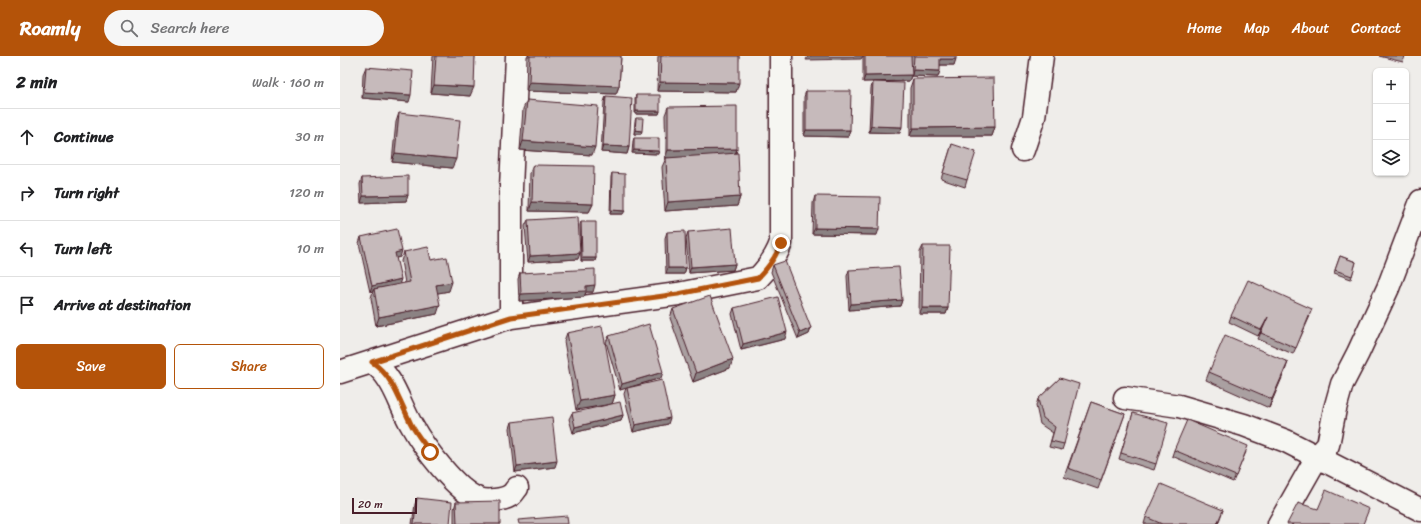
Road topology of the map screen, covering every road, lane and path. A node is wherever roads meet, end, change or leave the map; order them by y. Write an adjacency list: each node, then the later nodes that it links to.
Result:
1 (517, 56): 6 (street)
2 (781, 56): 6 (street)
3 (1042, 56): 4 (street)
4 (1023, 150)
5 (1421, 201): 10 (street)
6 (511, 317): 7 (street)
7 (372, 362): 8 (street); 11 (street)
8 (340, 372)
9 (1125, 398): 10 (street)
10 (1317, 457): 12 (street); 13 (street)
11 (517, 488)
12 (1421, 510)
13 (1279, 524)

